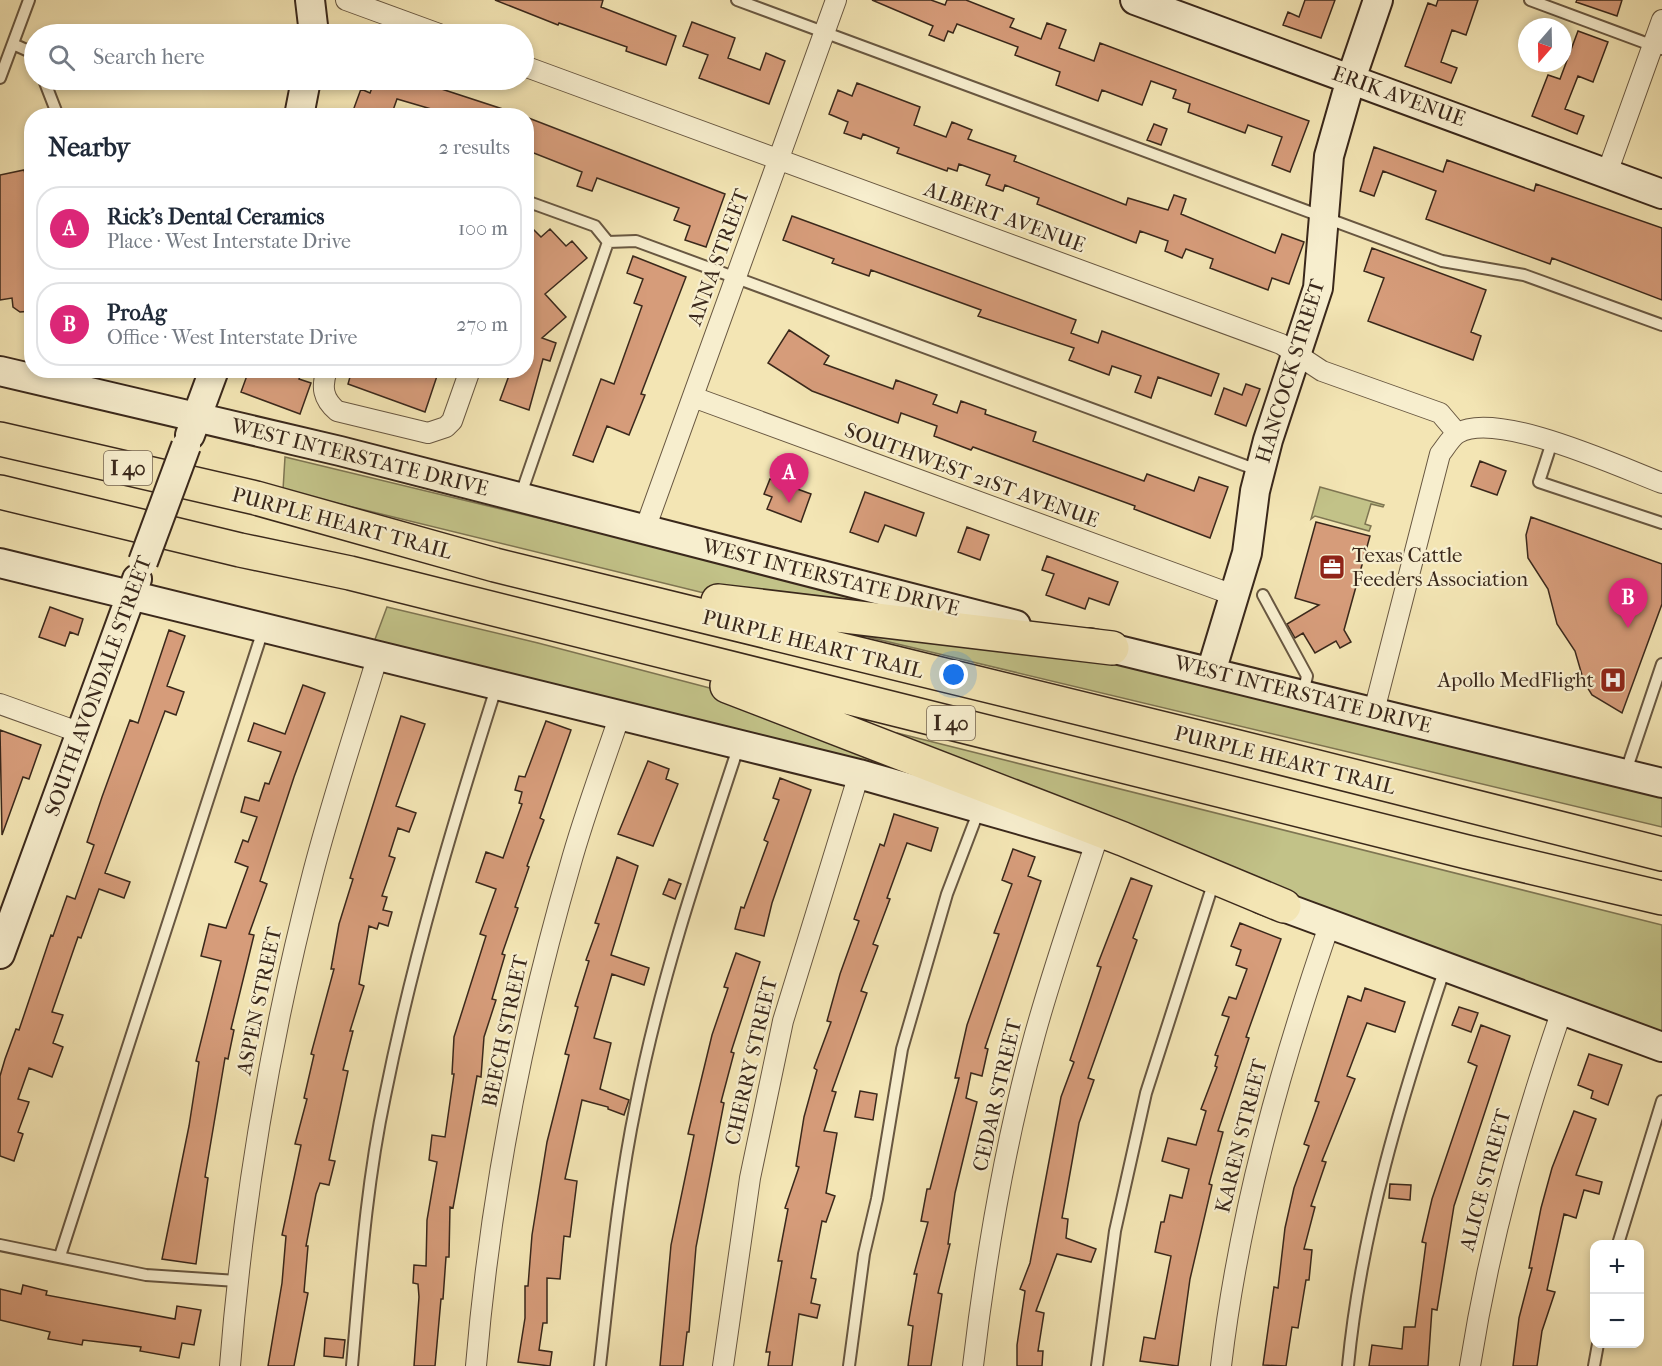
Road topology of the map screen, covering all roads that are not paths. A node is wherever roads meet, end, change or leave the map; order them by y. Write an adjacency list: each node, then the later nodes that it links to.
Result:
1 (29, 0): 13 (lane)
2 (310, 0): 10 (main road)
3 (346, 0): 11 (street)
4 (736, 0): 12 (lane)
5 (836, 0): 12 (street, ANNA STREET)
6 (1135, 0): 18 (main road, ERIK AVENUE)
7 (1378, 0): 18 (main road, HANCOCK STREET)
8 (1530, 0): 14 (lane)
9 (1662, 20): 14 (street)
10 (313, 24)
11 (412, 24)
12 (825, 32): 23 (street, ANNA STREET); 27 (lane)
13 (13, 44): 15 (lane); 17 (lane)
14 (1657, 48): 24 (street)
15 (24, 49)
16 (534, 70): 23 (street, ALBERT AVENUE)
17 (0, 78)
18 (1351, 79): 24 (main road, ERIK AVENUE); 27 (main road, HANCOCK STREET)
19 (48, 90): 21 (lane)
20 (304, 90): 22 (main road)
21 (55, 108)
22 (301, 108)
23 (778, 160): 29 (street, ANNA STREET); 31 (street, ALBERT AVENUE)
24 (1607, 173): 25 (main road, ERIK AVENUE)
25 (1662, 194)
26 (534, 204): 28 (lane)
27 (1326, 219): 30 (lane); 31 (main road, HANCOCK STREET)
28 (608, 243): 29 (lane); 46 (lane)
29 (736, 277): 38 (street, ANNA STREET); 43 (lane)
30 (1662, 325)
31 (1297, 354): 40 (street, ALBERT AVENUE); 43 (main road, HANCOCK STREET)
32 (0, 371): 33 (main road, WEST INTERSTATE DRIVE)
33 (24, 377)
34 (30, 378): 39 (main road, WEST INTERSTATE DRIVE)
35 (211, 378): 39 (main road, SOUTH AVONDALE STREET)
36 (326, 378): 37 (street)
37 (466, 378)
38 (693, 397): 48 (street, ANNA STREET); 52 (street, SOUTHWEST 21ST AVENUE)
39 (196, 417): 46 (main road, WEST INTERSTATE DRIVE); 51 (main road, SOUTH AVONDALE STREET, bridge)
40 (1457, 433): 42 (street); 62 (street)
41 (0, 439): 50 (highway, PURPLE HEART TRAIL / I 40)
42 (1552, 442): 44 (street); 47 (lane)
43 (1260, 471): 52 (main road, HANCOCK STREET)
44 (1662, 483)
45 (0, 492): 54 (highway, PURPLE HEART TRAIL / I 40)
46 (520, 497): 48 (main road, WEST INTERSTATE DRIVE)
47 (1662, 523)
48 (645, 530): 55 (main road, WEST INTERSTATE DRIVE)
49 (0, 563): 51 (main road)
50 (495, 565): 55 (highway); 71 (highway, PURPLE HEART TRAIL / I 40)
51 (131, 594): 53 (main road); 64 (main road, SOUTH AVONDALE STREET)
52 (1250, 596): 58 (main road, HANCOCK STREET); 60 (lane)
53 (264, 627): 56 (main road); 83 (lane)
54 (574, 629): 73 (highway, PURPLE HEART TRAIL / I 40); 74 (highway)
55 (1112, 648): 58 (main road, WEST INTERSTATE DRIVE)
56 (378, 655): 59 (main road); 84 (street, ASPEN STREET)
57 (1662, 664): 67 (lane)
58 (1211, 672): 60 (main road, WEST INTERSTATE DRIVE)
59 (497, 685): 63 (main road); 87 (lane)
60 (1303, 694): 62 (main road, WEST INTERSTATE DRIVE)
61 (0, 704): 64 (street)
62 (1374, 711): 67 (main road, WEST INTERSTATE DRIVE)
63 (620, 715): 65 (main road); 88 (street, BEECH STREET)
64 (81, 734): 76 (main road, SOUTH AVONDALE STREET)
65 (739, 744): 66 (main road); 89 (lane)
66 (859, 774): 69 (main road); 90 (street, CHERRY STREET)
67 (1625, 774): 68 (main road, WEST INTERSTATE DRIVE)
68 (1662, 783)
69 (980, 809): 70 (main road); 91 (lane)
70 (1096, 842): 72 (main road); 92 (street, CEDAR STREET)
71 (1662, 854)
72 (1214, 881): 74 (main road); 93 (lane)
73 (1662, 898)
74 (1284, 906): 75 (main road)
75 (1329, 923): 77 (main road); 94 (street, KAREN STREET)
76 (0, 954)
77 (1445, 967): 78 (main road); 95 (lane)
78 (1562, 1010): 79 (main road); 96 (street, ALICE STREET)
79 (1662, 1047)
80 (1662, 1101): 81 (lane)
81 (1620, 1240)
82 (0, 1245): 83 (lane)
83 (60, 1256): 84 (lane)
84 (237, 1281): 86 (street, ASPEN STREET)
85 (1597, 1348): 97 (lane)
86 (230, 1366)
87 (352, 1366)
88 (476, 1366)
89 (600, 1366)
90 (723, 1366)
91 (849, 1366)
92 (973, 1366)
93 (1097, 1366)
94 (1221, 1366)
95 (1348, 1366)
96 (1470, 1366)
97 (1593, 1366)

